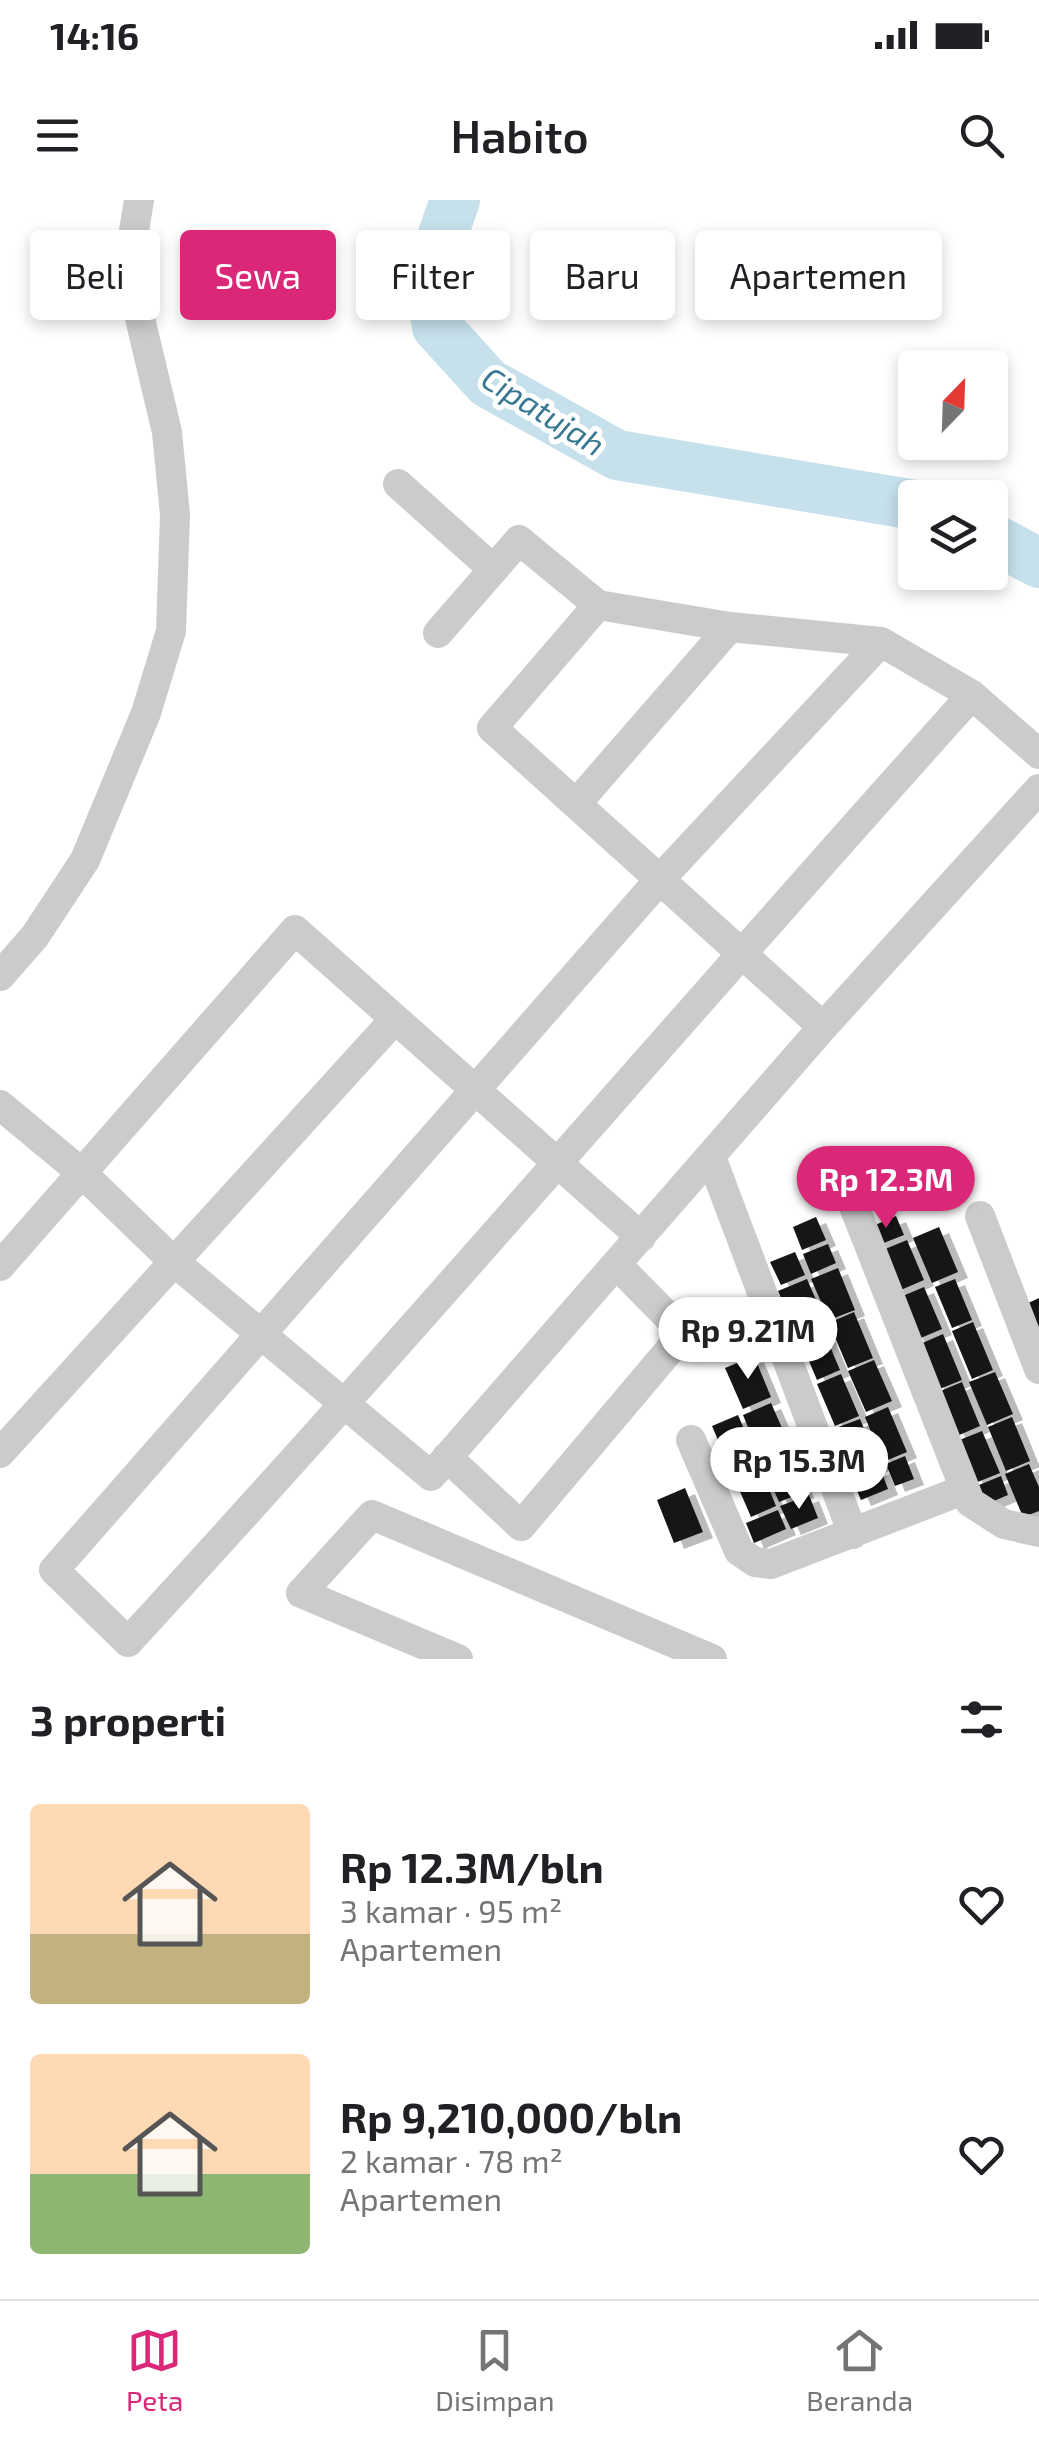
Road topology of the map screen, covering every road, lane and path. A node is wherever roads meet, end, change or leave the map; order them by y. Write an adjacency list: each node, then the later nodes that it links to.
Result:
1 (138, 200): 14 (street)
2 (398, 484): 3 (street)
3 (494, 569): 4 (street); 6 (street)
4 (598, 605): 5 (street); 11 (street)
5 (730, 626): 7 (street); 11 (street)
6 (438, 632)
7 (881, 642): 8 (street); 12 (street)
8 (972, 695): 9 (street); 13 (street)
9 (1039, 754)
10 (1039, 789): 16 (street)
11 (576, 804): 12 (street)
12 (662, 878): 13 (street); 17 (street)
13 (741, 951): 16 (street); 21 (street)
14 (0, 976)
15 (395, 1019): 17 (street); 22 (street); 25 (street)
16 (823, 1028): 19 (street)
17 (474, 1090): 21 (street); 28 (street)
18 (0, 1105): 22 (street)
19 (711, 1157): 24 (street); 36 (street)
20 (837, 1163): 34 (street)
21 (560, 1164): 24 (street); 30 (street)
22 (82, 1174): 25 (street); 27 (street)
23 (980, 1216): 29 (street)
24 (640, 1237): 26 (street)
25 (172, 1260): 28 (street); 32 (street)
26 (616, 1265): 33 (street); 33 (street)
27 (0, 1266)
28 (259, 1334): 30 (street); 30 (street)
29 (1039, 1369)
30 (345, 1407): 33 (street)
31 (691, 1440): 36 (street)
32 (0, 1453)
33 (447, 1457)
34 (963, 1490): 35 (street); 36 (street)
35 (1039, 1532)
36 (853, 1534)
37 (458, 1659): 38 (street)
38 (712, 1659)

